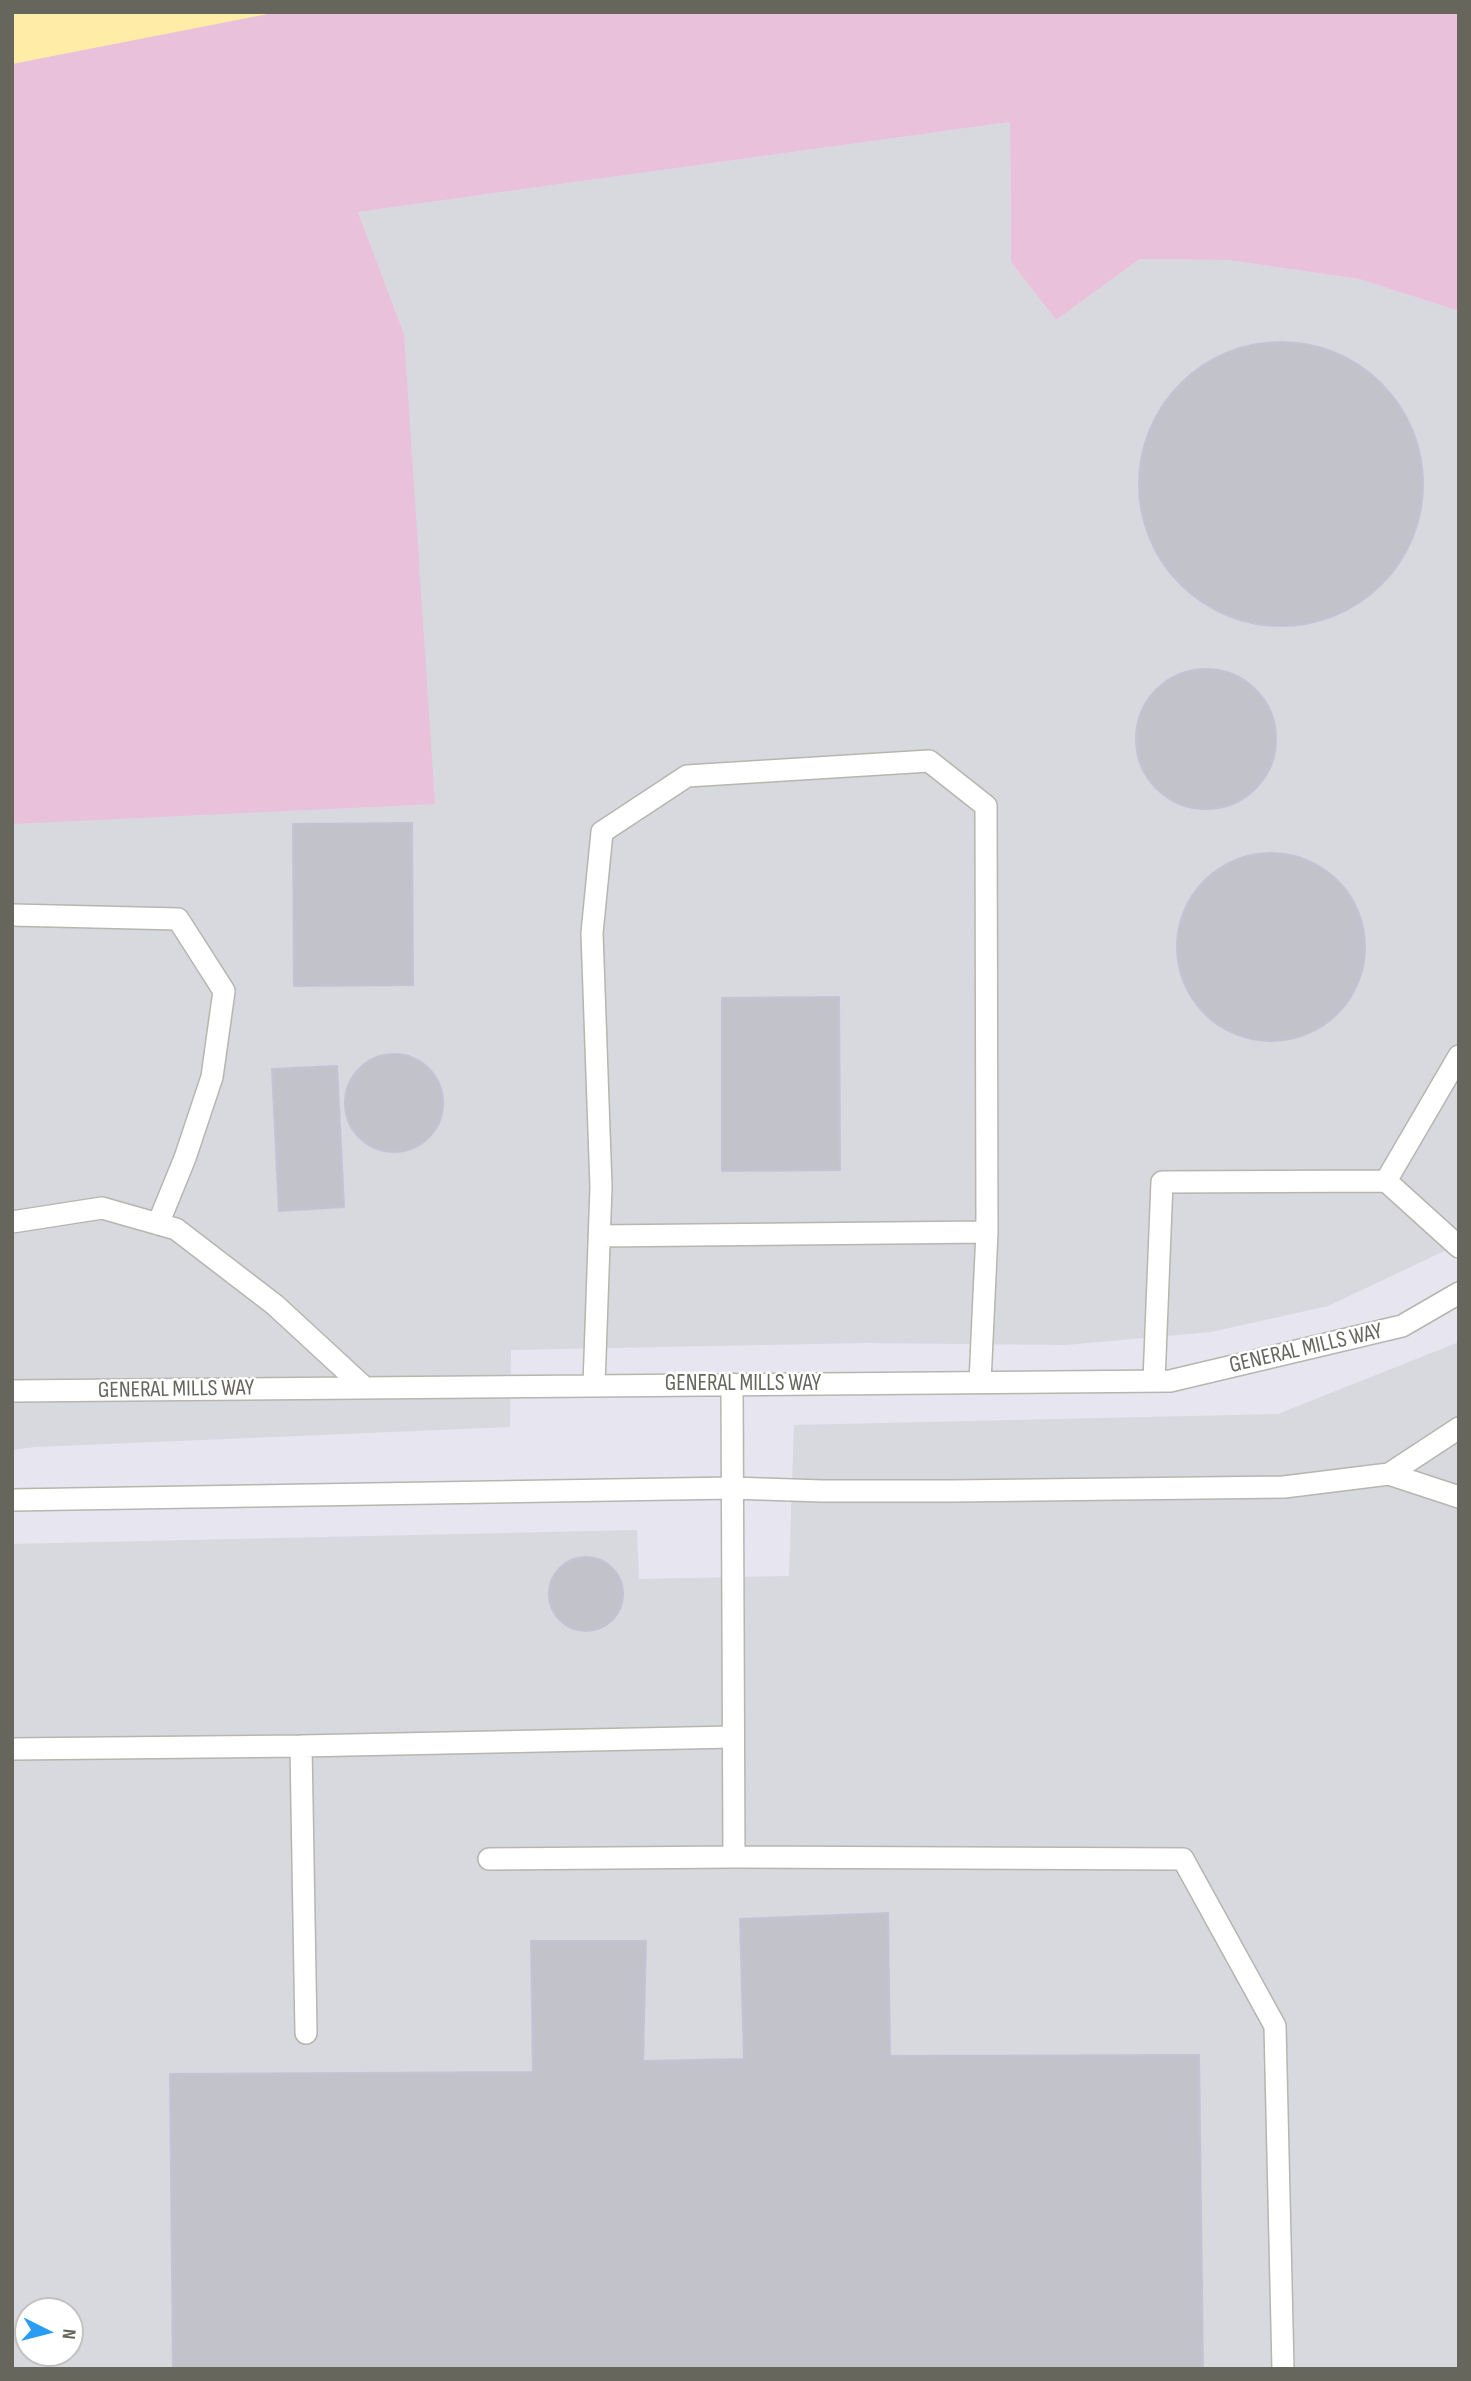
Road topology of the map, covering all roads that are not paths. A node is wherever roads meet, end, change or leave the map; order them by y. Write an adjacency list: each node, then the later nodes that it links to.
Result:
1 (12, 915): 5 (street)
2 (1459, 1056): 3 (street)
3 (1386, 1181): 8 (street); 10 (street)
4 (12, 1222): 5 (street)
5 (158, 1224): 14 (street)
6 (987, 1232): 7 (street); 7 (street); 11 (street)
7 (599, 1236): 13 (street)
8 (1459, 1248)
9 (1459, 1293): 10 (street, GENERAL MILLS WAY)
10 (1154, 1381): 11 (street, GENERAL MILLS WAY)
11 (980, 1382): 12 (street, GENERAL MILLS WAY)
12 (732, 1384): 13 (street, GENERAL MILLS WAY); 18 (street)
13 (594, 1385): 14 (street, GENERAL MILLS WAY)
14 (365, 1388): 15 (street, GENERAL MILLS WAY)
15 (12, 1391)
16 (1459, 1428): 17 (street)
17 (1389, 1474): 18 (street); 19 (street)
18 (732, 1488): 20 (street); 21 (street)
19 (1459, 1497)
20 (12, 1500)
21 (733, 1737): 22 (street); 24 (street)
22 (301, 1746): 23 (street); 26 (street)
23 (12, 1749)
24 (734, 1857): 25 (street); 27 (street)
25 (489, 1859)
26 (306, 2033)
27 (1283, 2369)

